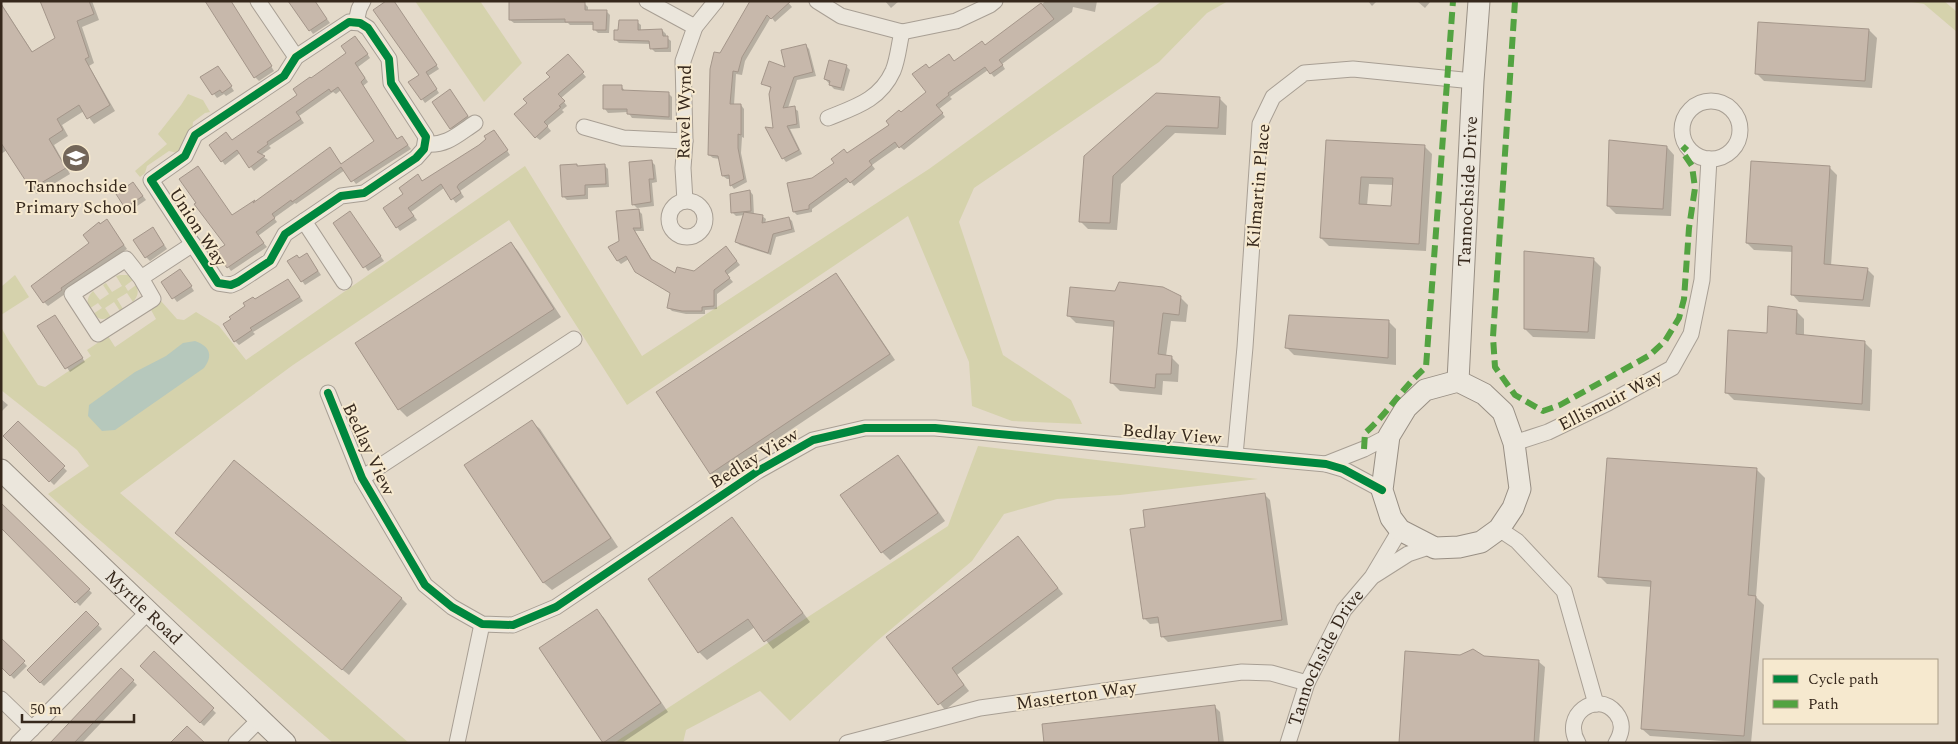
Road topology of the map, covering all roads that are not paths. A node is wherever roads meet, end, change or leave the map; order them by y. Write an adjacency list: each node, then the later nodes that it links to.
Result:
1 (258, 1): 11 (street)
2 (363, 1): 8 (street)
3 (646, 1): 9 (street)
4 (716, 1): 9 (street, Ravel Wynd)
5 (817, 1): 10 (street)
6 (995, 1): 10 (street)
7 (1479, 1): 12 (street, Tannochside Drive)
8 (356, 22): 11 (street, Union Way); 17 (street)
9 (695, 27): 16 (street, Ravel Wynd)
10 (902, 32): 13 (street)
11 (296, 57): 21 (street, Union Way)
12 (1473, 81): 25 (street, Tannochside Drive); 29 (street, Kilmartin Place)
13 (828, 118)
14 (475, 123): 17 (street)
15 (584, 127): 16 (street)
16 (685, 141): 19 (street, Ravel Wynd)
17 (426, 144): 20 (street, Union Way)
18 (1709, 159): 28 (street, Ellismuir Way)
19 (685, 201)
20 (304, 221): 21 (street, Union Way); 23 (street)
21 (193, 244): 22 (street)
22 (141, 278): 22 (street)
23 (344, 282)
24 (574, 339): 32 (street)
25 (1458, 382): 27 (street); 28 (street, Tannochside Drive)
26 (328, 393): 32 (street, Bedlay View)
27 (1389, 436): 30 (street, Bedlay View); 33 (street)
28 (1514, 443): 34 (street, Tannochside Drive)
29 (1235, 455): 30 (street, Bedlay View); 39 (street, Bedlay View)
30 (1326, 464): 33 (street, Bedlay View)
31 (1, 470): 38 (street, Myrtle Road)
32 (362, 478): 39 (street, Bedlay View)
33 (1382, 490): 35 (street)
34 (1499, 529): 36 (street, Tannochside Drive); 42 (street)
35 (1400, 530): 36 (street, Tannochside Drive); 37 (street, Tannochside Drive)
36 (1432, 546): 37 (street, Tannochside Drive)
37 (1372, 577): 40 (street, Tannochside Drive)
38 (148, 612): 43 (street, Myrtle Road); 44 (street)
39 (482, 624): 48 (street)
40 (1307, 683): 49 (street, Masterton Way); 50 (street, Tannochside Drive)
41 (1, 699): 44 (street)
42 (1596, 704): 51 (street); 52 (street)
43 (260, 719): 46 (street); 47 (street, Myrtle Road)
44 (32, 729): 45 (street)
45 (18, 743)
46 (236, 743)
47 (285, 743)
48 (457, 743)
49 (847, 743)
50 (1288, 743)
51 (1578, 743)
52 (1616, 743)

